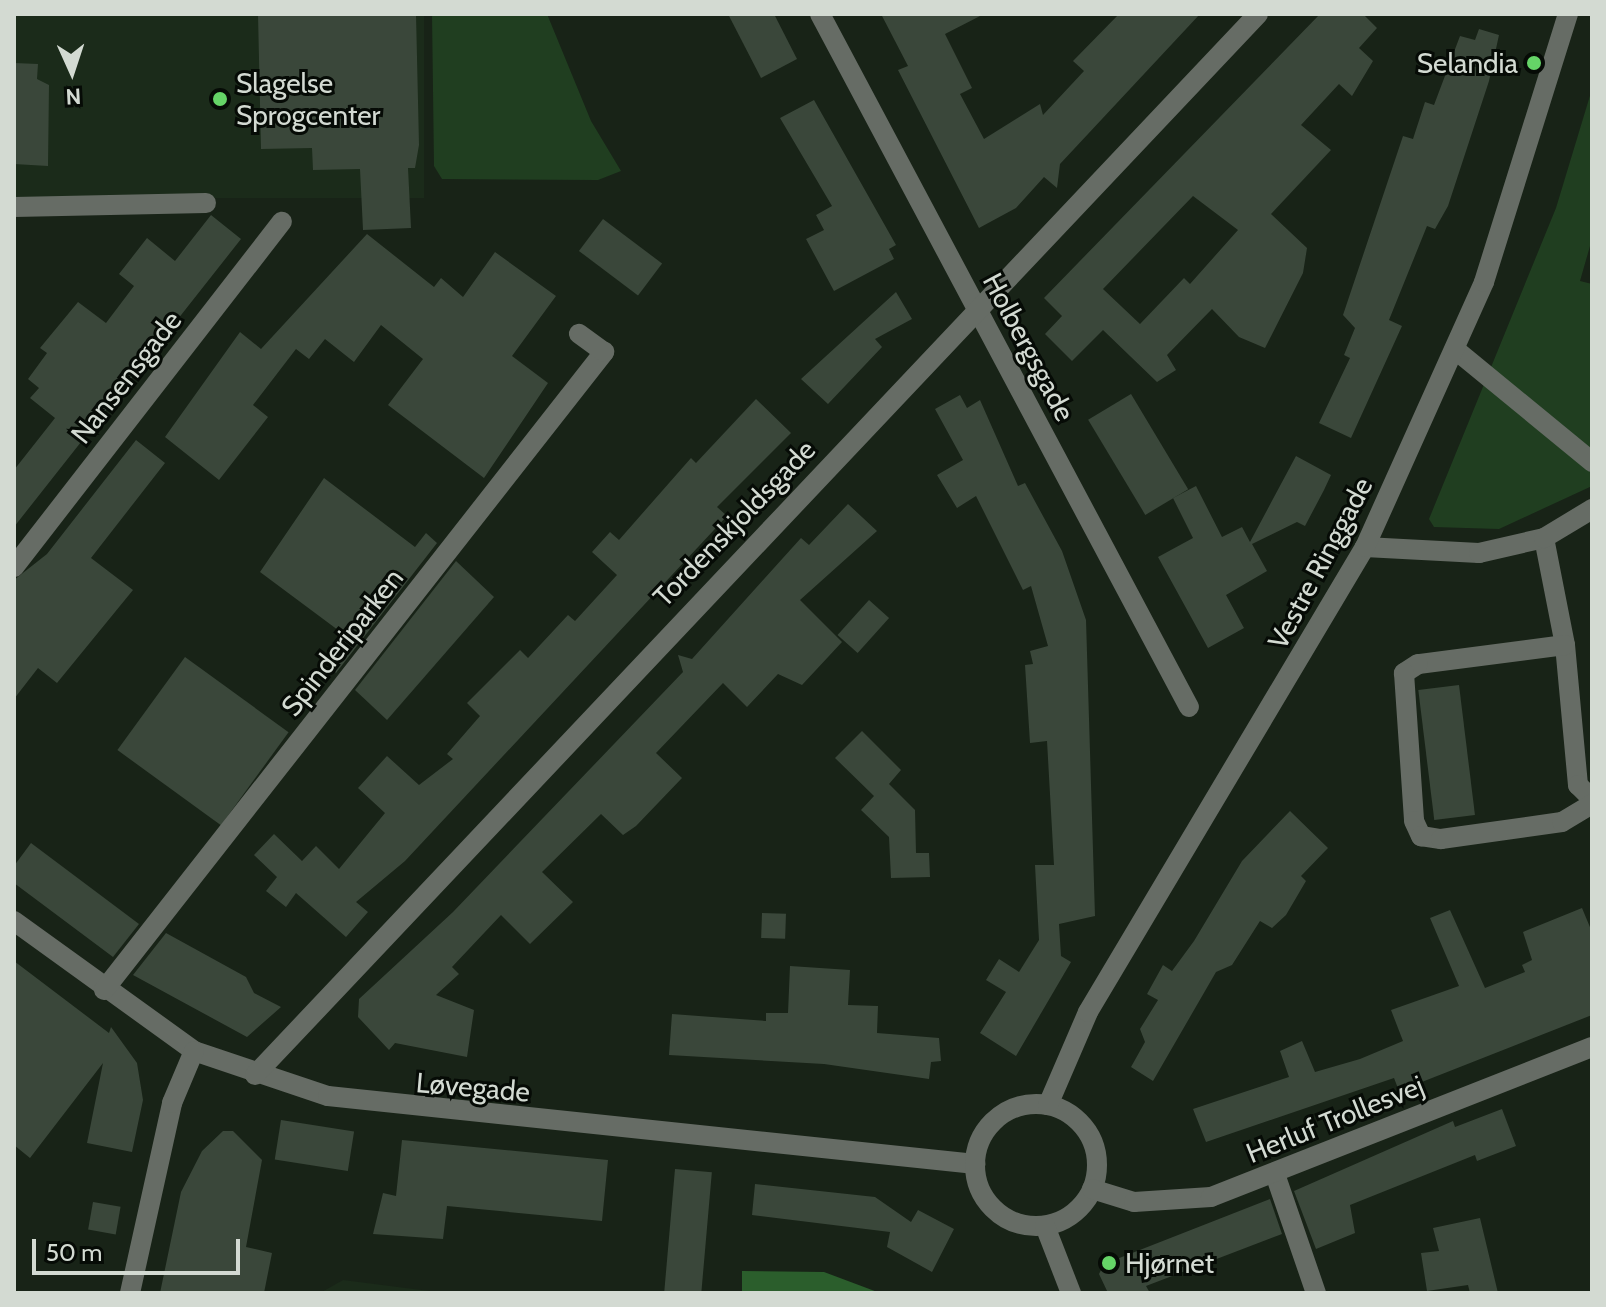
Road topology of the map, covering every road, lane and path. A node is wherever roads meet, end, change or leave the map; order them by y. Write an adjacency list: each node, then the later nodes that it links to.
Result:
1 (820, 14): 7 (street, Holbergsgade)
2 (1258, 14): 7 (street, Tordenskjoldsgade)
3 (1568, 14): 9 (street, Vestre Ringgade)
4 (206, 203): 5 (street)
5 (14, 207)
6 (282, 222): 14 (street, Nansensgade)
7 (977, 309): 16 (street, Holbergsgade); 22 (street, Tordenskjoldsgade)
8 (579, 334): 19 (street, Spinderiparken)
9 (1457, 351): 10 (street); 13 (street, Vestre Ringgade)
10 (1592, 462)
11 (1592, 509): 12 (street)
12 (1544, 538): 13 (street); 15 (street)
13 (1365, 547): 23 (street, Vestre Ringgade)
14 (14, 567)
15 (1565, 645): 17 (street); 17 (street)
16 (1189, 707)
17 (1592, 801)
18 (14, 921): 19 (street, Løvegade)
19 (104, 990): 21 (street, Løvegade)
20 (1592, 1047): 25 (street, Herluf Trollesvej)
21 (194, 1051): 22 (street, Løvegade); 28 (street)
22 (255, 1075): 24 (street, Løvegade)
23 (1048, 1105): 24 (street); 26 (street)
24 (975, 1164): 27 (street)
25 (1275, 1174): 26 (street, Herluf Trollesvej); 30 (street)
26 (1092, 1189): 27 (street)
27 (1045, 1226): 29 (street)
28 (130, 1293)
29 (1071, 1293)
30 (1316, 1293)

